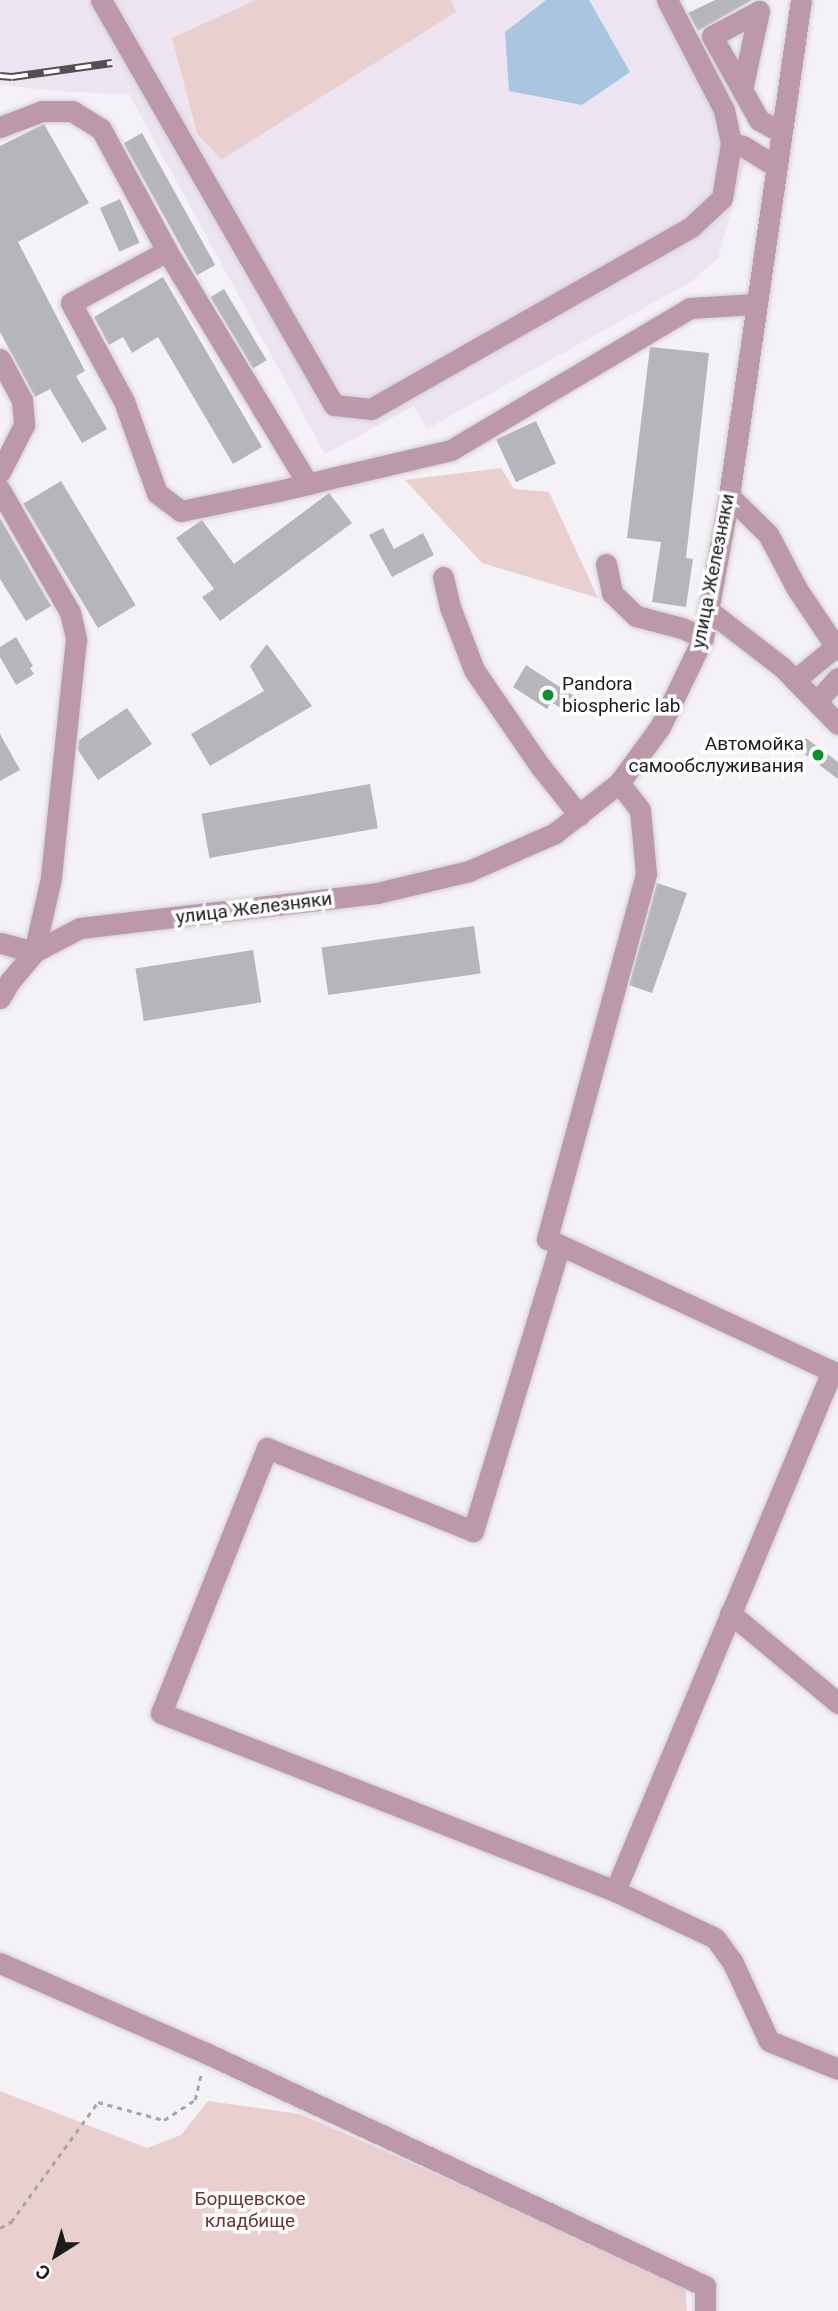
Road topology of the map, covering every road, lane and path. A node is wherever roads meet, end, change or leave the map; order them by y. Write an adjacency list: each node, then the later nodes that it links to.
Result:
1 (101, 0): 7 (street)
2 (667, 0): 7 (street)
3 (801, 0): 6 (street, улица Железняки)
4 (741, 90): 6 (street)
5 (0, 127): 9 (street)
6 (781, 132): 8 (street, улица Железняки)
7 (731, 143): 8 (street)
8 (776, 167): 10 (street, улица Железняки)
9 (167, 251): 13 (street); 13 (street)
10 (755, 304): 13 (street); 15 (street, улица Железняки)
11 (0, 359): 12 (street)
12 (0, 472)
13 (309, 484)
14 (0, 491): 28 (street)
15 (729, 496): 18 (street, улица Железняки); 20 (street)
16 (606, 564): 19 (street)
17 (443, 577): 26 (street)
18 (708, 610): 19 (street, улица Железняки); 22 (street)
19 (703, 638): 25 (street, улица Железняки)
20 (836, 649): 22 (street)
21 (838, 678): 23 (street)
22 (795, 680): 23 (street)
23 (817, 701): 24 (street)
24 (838, 723)
25 (619, 783): 26 (street, улица Железняки); 30 (street)
26 (579, 814): 28 (street, улица Железняки)
27 (0, 943): 28 (street)
28 (34, 952): 29 (street, улица Железняки)
29 (0, 998)
30 (560, 1245): 31 (street); 34 (street)
31 (835, 1372): 32 (street)
32 (730, 1614): 33 (street); 34 (street)
33 (838, 1703)
34 (615, 1891): 37 (street)
35 (0, 1963): 36 (street)
36 (206, 2053): 38 (path); 39 (street)
37 (838, 2069)
38 (0, 2228)
39 (705, 2311)

